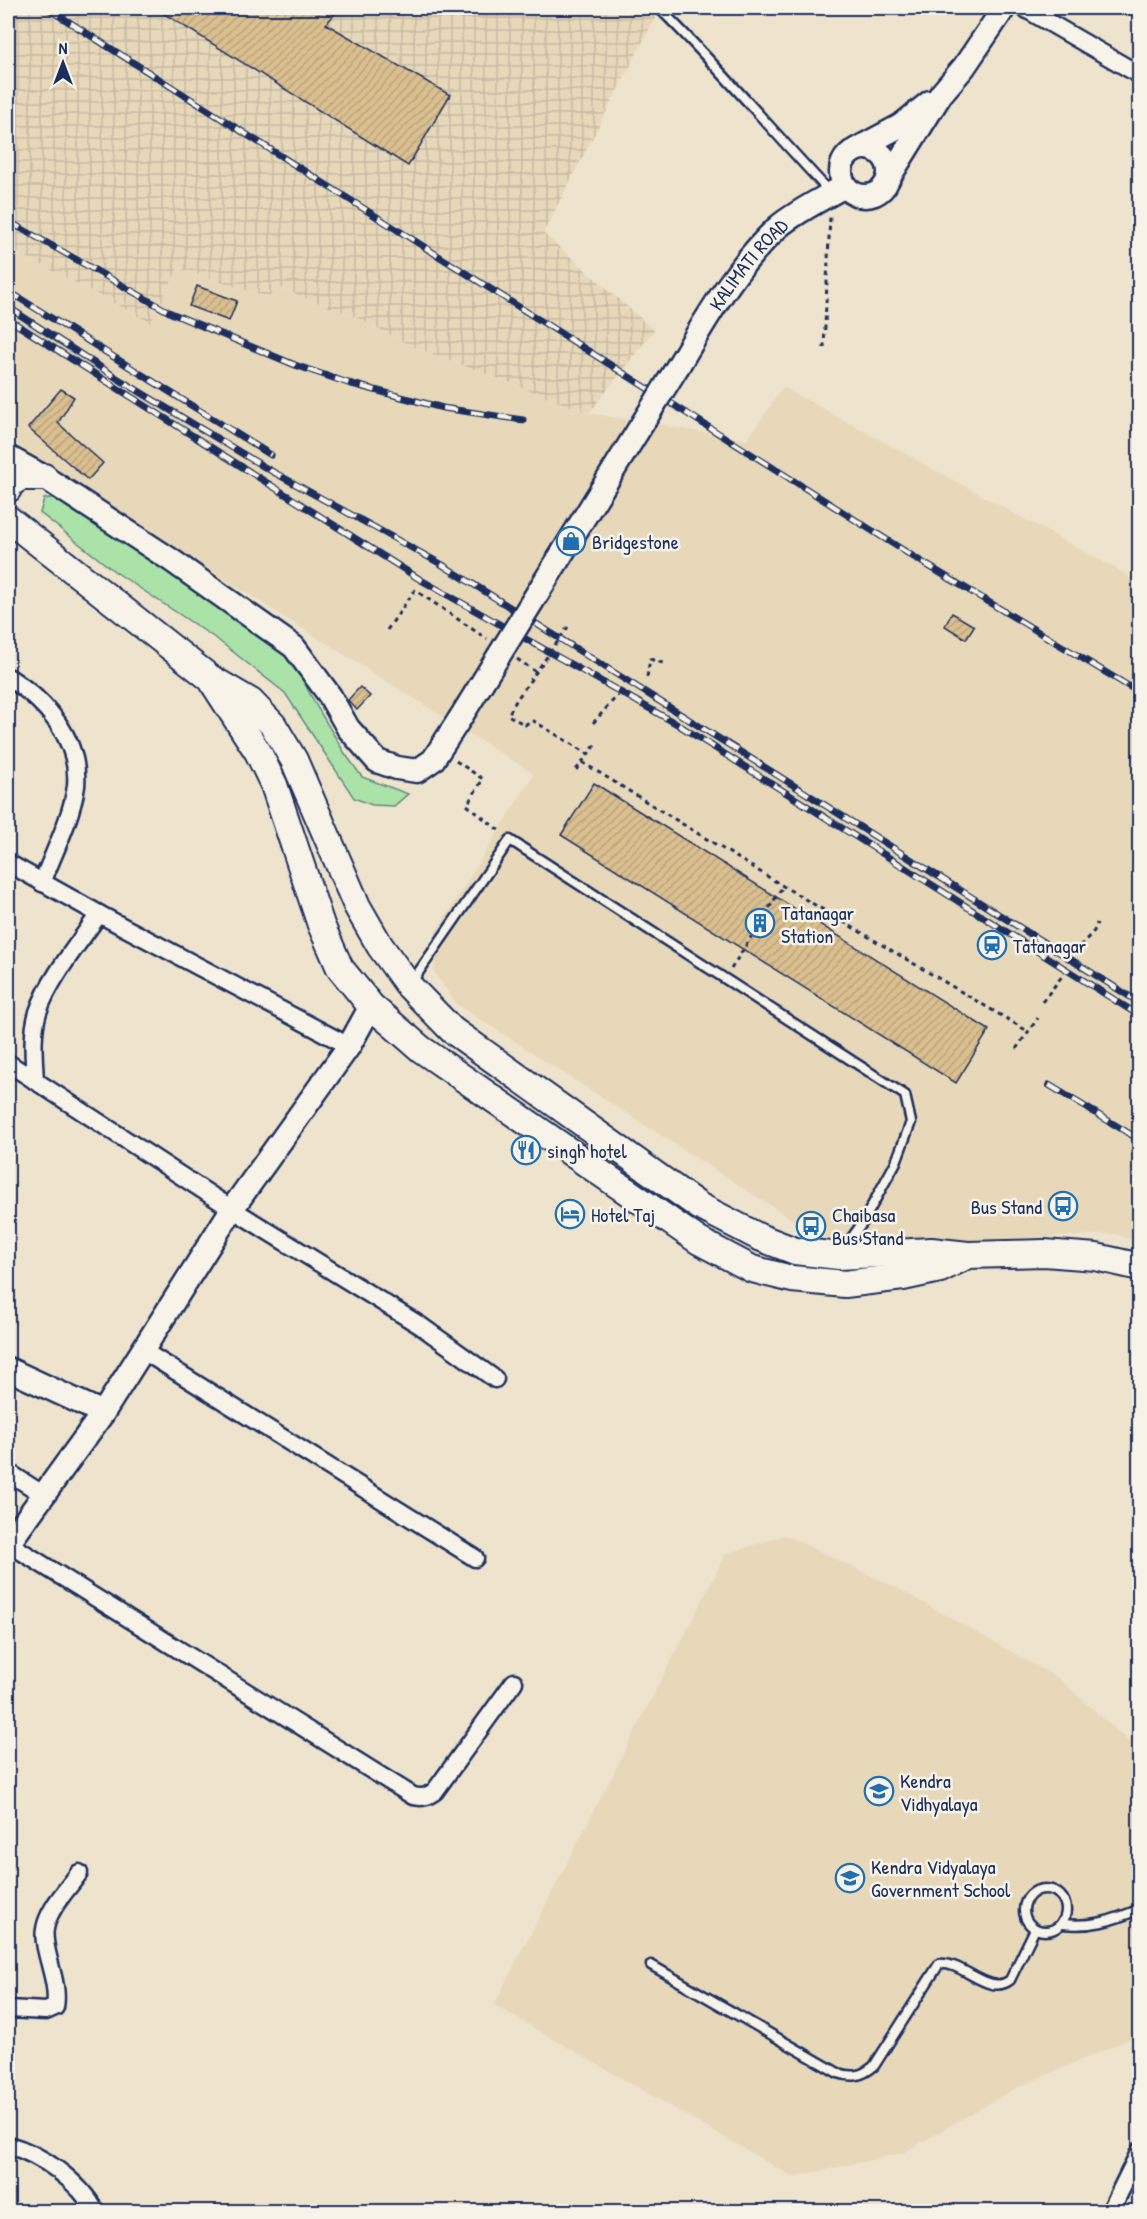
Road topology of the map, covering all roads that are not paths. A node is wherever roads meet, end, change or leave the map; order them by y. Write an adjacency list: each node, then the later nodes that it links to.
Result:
1 (658, 8): 8 (lane)
2 (1004, 8): 5 (main road)
3 (1024, 8): 4 (street)
4 (1140, 75)
5 (941, 94): 6 (main road); 7 (main road)
6 (857, 149): 7 (main road); 8 (main road)
7 (888, 179): 8 (main road)
8 (838, 190): 10 (main road, KALIMATI ROAD, bridge)
9 (8, 457): 10 (main road)
10 (44, 477): 11 (main road)
11 (8, 489)
12 (10, 526): 14 (main road)
13 (8, 677): 16 (street)
14 (210, 678): 18 (main road); 19 (main road)
15 (8, 863): 16 (street)
16 (42, 883): 17 (street)
17 (99, 914): 20 (street); 22 (street)
18 (409, 986): 25 (main road); 25 (lane)
19 (370, 1006): 20 (main road); 24 (main road)
20 (349, 1047): 23 (main road)
21 (8, 1063): 22 (street)
22 (35, 1082): 23 (street)
23 (232, 1209): 27 (main road); 29 (street)
24 (968, 1255): 25 (main road); 26 (main road)
25 (839, 1256)
26 (1140, 1267)
27 (142, 1350): 30 (main road); 34 (street)
28 (8, 1369): 30 (main road)
29 (495, 1379)
30 (103, 1413): 32 (main road)
31 (8, 1472): 32 (street)
32 (44, 1495): 33 (main road)
33 (8, 1544): 35 (street)
34 (475, 1558)
35 (514, 1682)
36 (79, 1873): 41 (street)
37 (1140, 1909): 38 (lane)
38 (1062, 1924): 39 (lane); 39 (lane)
39 (1035, 1929): 40 (lane)
40 (651, 1965)
41 (8, 2009)
42 (8, 2145): 44 (street)
43 (1140, 2151): 45 (street)
44 (96, 2211)
45 (1110, 2211)

